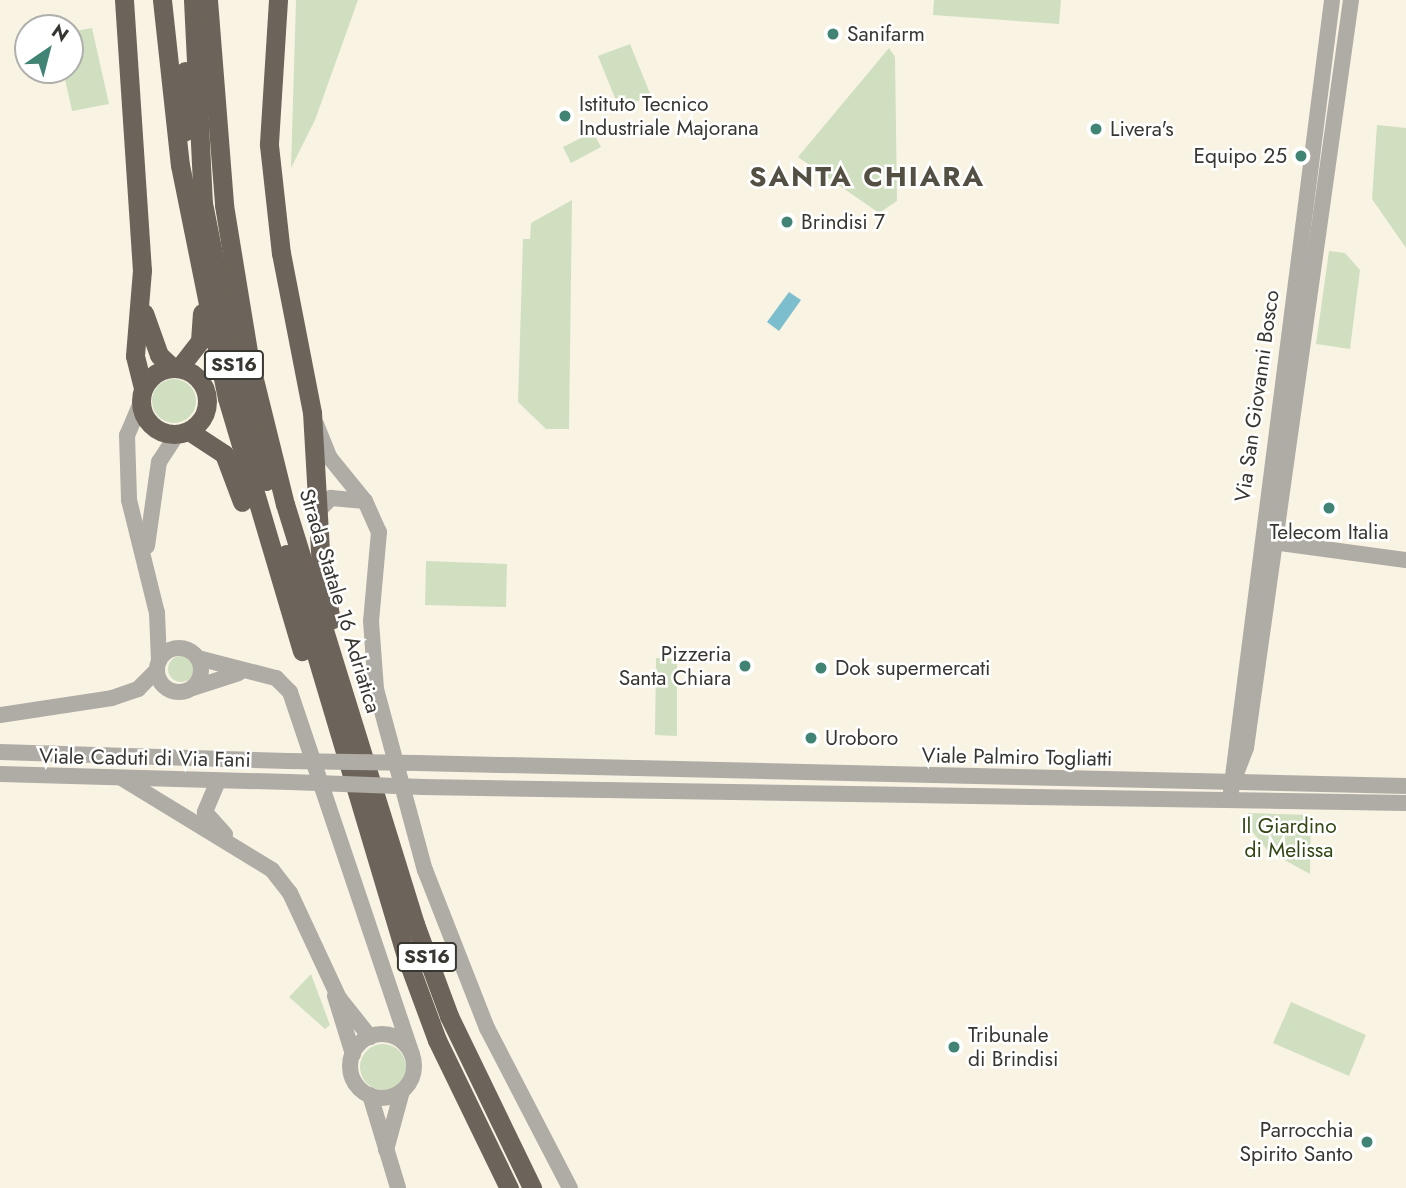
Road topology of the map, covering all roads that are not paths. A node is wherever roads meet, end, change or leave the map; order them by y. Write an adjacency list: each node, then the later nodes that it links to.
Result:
1 (124, 0): 10 (highway)
2 (162, 0): 8 (highway)
3 (192, 0): 8 (highway); 28 (highway, Strada Statale 16 Adriatica / SS16)
4 (208, 0): 28 (highway, Strada Statale 16 Adriatica / SS16)
5 (278, 0): 13 (highway)
6 (1332, 0): 17 (street, Via San Giovanni Bosco)
7 (1351, 0): 17 (street, Via San Giovanni Bosco)
8 (189, 210): 9 (highway)
9 (202, 277): 11 (highway); 20 (highway)
10 (143, 313): 11 (highway); 12 (highway)
11 (176, 368): 12 (highway); 14 (highway)
12 (141, 396): 14 (highway); 18 (street)
13 (312, 412): 15 (street); 16 (highway)
14 (183, 432): 18 (street); 20 (highway)
15 (365, 501): 16 (street); 50 (street)
16 (317, 512): 28 (highway)
17 (1268, 541): 19 (street); 36 (street, Via San Giovanni Bosco)
18 (146, 555): 21 (street)
19 (1406, 560)
20 (285, 606): 28 (highway)
21 (158, 613): 22 (street); 24 (street)
22 (184, 648): 23 (street); 24 (street)
23 (198, 658): 25 (street); 26 (street)
24 (158, 666): 26 (street); 27 (street)
25 (242, 672): 26 (street); 40 (street)
26 (192, 688)
27 (0, 715)
28 (343, 717): 48 (highway, Strada Statale 16 Adriatica / SS16); 49 (highway, Strada Statale 16 Adriatica / SS16)
29 (0, 752): 30 (street, Viale Caduti di Via Fani, bridge)
30 (417, 763): 36 (street, Viale Palmiro Togliatti)
31 (0, 774): 32 (street, Viale Caduti di Via Fani)
32 (123, 779): 33 (street, Viale Caduti di Via Fani); 38 (street)
33 (218, 781): 35 (street, Viale Caduti di Via Fani, bridge); 38 (street)
34 (1406, 786): 36 (street, Viale Palmiro Togliatti)
35 (424, 787): 36 (street, Viale Palmiro Togliatti)
36 (1231, 790): 37 (street, Viale Palmiro Togliatti)
37 (1406, 803)
38 (245, 852): 39 (street)
39 (334, 987): 41 (street); 42 (street)
40 (398, 998): 41 (street); 43 (street)
41 (375, 1036): 42 (street); 43 (street)
42 (353, 1054): 45 (street)
43 (412, 1054): 44 (street)
44 (402, 1091): 45 (street); 46 (street)
45 (370, 1096): 46 (street)
46 (385, 1156): 47 (street)
47 (398, 1188)
48 (509, 1188)
49 (532, 1188)
50 (570, 1188)

